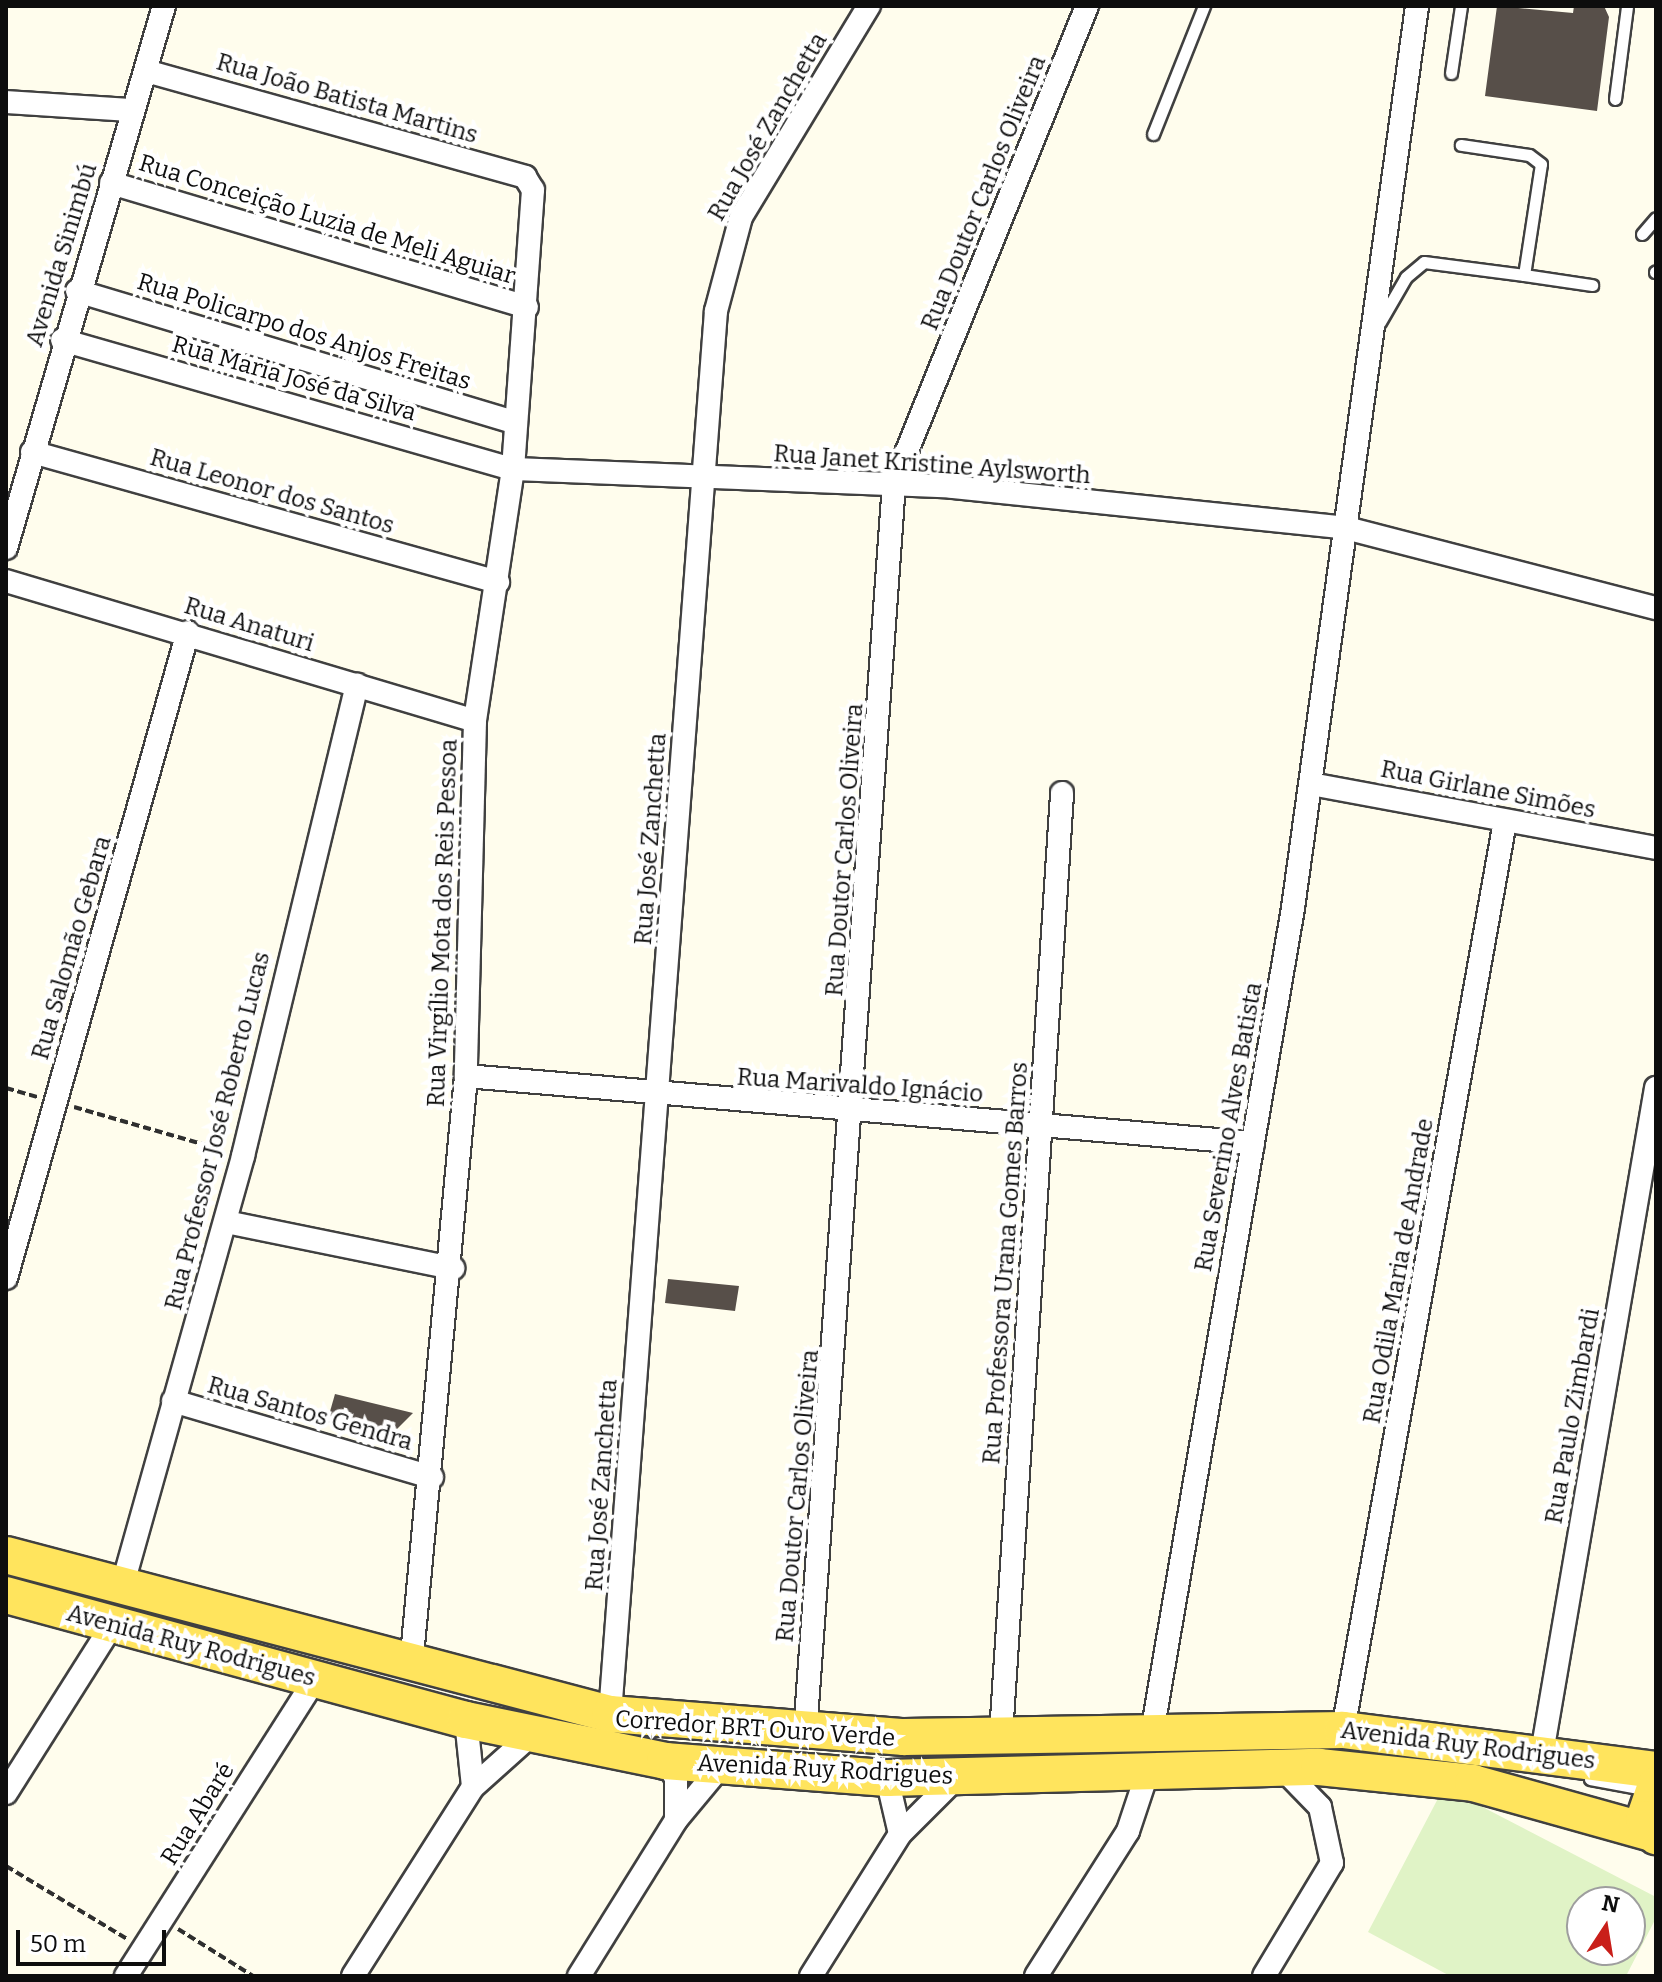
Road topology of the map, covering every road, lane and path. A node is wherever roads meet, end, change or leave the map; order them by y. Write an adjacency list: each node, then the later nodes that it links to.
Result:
1 (164, 6): 8 (street, Avenida Sinimbú)
2 (869, 6): 28 (street, Rua José Zanchetta)
3 (1087, 6): 29 (street, Rua Doutor Carlos Oliveira)
4 (1204, 6): 13 (lane)
5 (1417, 6): 23 (street, Rua Severino Alves Batista)
6 (1461, 6): 9 (lane)
7 (1627, 6): 10 (lane)
8 (146, 71): 12 (street, Avenida Sinimbú); 15 (street, Rua João Batista Martins)
9 (1451, 73)
10 (1615, 99)
11 (6, 102): 12 (street)
12 (131, 110): 16 (street, Avenida Sinimbú)
13 (1153, 134)
14 (1461, 145): 19 (lane)
15 (531, 182): 22 (street, Rua Virgílio Mota dos Reis Pessoa)
16 (111, 183): 21 (street, Avenida Sinimbú); 22 (street, Rua Conceição Luzia de Meli Aguiar)
17 (1656, 218): 18 (lane)
18 (1642, 234)
19 (1524, 275): 20 (lane); 23 (lane)
20 (1592, 285)
21 (77, 291): 24 (street, Avenida Sinimbú); 25 (street, Rua Policarpo dos Anjos Freitas)
22 (527, 307): 25 (street, Rua Virgílio Mota dos Reis Pessoa)
23 (1374, 333): 30 (street, Rua Severino Alves Batista)
24 (62, 340): 26 (street, Avenida Sinimbú); 27 (street, Rua Maria José da Silva)
25 (516, 423): 27 (street, Rua Virgílio Mota dos Reis Pessoa)
26 (32, 452): 31 (street, Avenida Sinimbú); 33 (street, Rua Leonor dos Santos)
27 (513, 469): 28 (street, Rua Janet Kristine Aylsworth); 33 (street, Rua Virgílio Mota dos Reis Pessoa)
28 (704, 477): 29 (street, Rua Janet Kristine Aylsworth); 45 (street, Rua José Zanchetta)
29 (894, 483): 30 (street, Rua Janet Kristine Aylsworth); 47 (street, Rua Doutor Carlos Oliveira)
30 (1346, 528): 34 (street, Rua Janet Kristine Aylsworth); 38 (street, Rua Severino Alves Batista)
31 (6, 548)
32 (6, 581): 35 (street, Rua Anaturi)
33 (498, 582): 37 (street, Rua Virgílio Mota dos Reis Pessoa)
34 (1656, 608)
35 (188, 632): 36 (street, Rua Anaturi); 46 (street, Rua Salomão Gebara)
36 (357, 685): 37 (street, Rua Anaturi); 50 (street, Rua Professor José Roberto Lucas)
37 (475, 721): 42 (street, Rua Virgílio Mota dos Reis Pessoa)
38 (1311, 784): 40 (street, Rua Girlane Simões); 49 (street, Rua Severino Alves Batista)
39 (1062, 793): 48 (street, Rua Professora Urana Gomes Barros)
40 (1505, 821): 41 (street, Rua Girlane Simões); 66 (street, Rua Odila Maria de Andrade)
41 (1656, 848)
42 (466, 1076): 45 (street, Rua Marivaldo Ignácio); 52 (street, Rua Virgílio Mota dos Reis Pessoa)
43 (6, 1088): 46 (path)
44 (1656, 1088): 71 (street, Rua Paulo Zimbardi)
45 (658, 1089): 47 (street, Rua Marivaldo Ignácio); 64 (street, Rua José Zanchetta)
46 (55, 1102): 50 (path); 53 (street, Rua Salomão Gebara)
47 (854, 1113): 48 (street, Rua Marivaldo Ignácio); 67 (street, Rua Doutor Carlos Oliveira)
48 (1041, 1123): 49 (street, Rua Marivaldo Ignácio); 68 (street, Rua Professora Urana Gomes Barros)
49 (1253, 1143): 70 (street, Rua Severino Alves Batista)
50 (243, 1156): 51 (street, Rua Professor José Roberto Lucas)
51 (226, 1222): 52 (street); 54 (street, Rua Professor José Roberto Lucas)
52 (453, 1268): 55 (street, Rua Virgílio Mota dos Reis Pessoa)
53 (6, 1278)
54 (173, 1401): 55 (street, Rua Santos Gendra); 59 (street, Rua Professor José Roberto Lucas)
55 (432, 1477): 63 (street, Rua Virgílio Mota dos Reis Pessoa)
56 (6, 1555): 59 (main road, Avenida Ruy Rodrigues)
57 (6, 1567): 63 (lane, Corredor BRT Ouro Verde)
58 (6, 1584): 63 (lane, Corredor BRT Ouro Verde)
59 (122, 1587): 63 (main road, Avenida Ruy Rodrigues)
60 (6, 1595): 61 (main road, Avenida Ruy Rodrigues)
61 (113, 1624): 62 (main road, Avenida Ruy Rodrigues); 78 (street)
62 (315, 1679): 63 (main road, Avenida Ruy Rodrigues); 83 (street, Rua Abaré)
63 (411, 1686): 64 (main road, Avenida Ruy Rodrigues); 65 (main road, Avenida Ruy Rodrigues); 70 (lane, Corredor BRT Ouro Verde); 70 (lane, Corredor BRT Ouro Verde)
64 (610, 1714): 67 (main road, Avenida Ruy Rodrigues)
65 (466, 1720): 69 (main road, Avenida Ruy Rodrigues); 77 (street)
66 (1343, 1730): 70 (main road, Avenida Ruy Rodrigues); 71 (main road, Avenida Ruy Rodrigues)
67 (805, 1734): 68 (main road, Avenida Ruy Rodrigues)
68 (1001, 1735): 70 (main road, Avenida Ruy Rodrigues)
69 (530, 1736): 73 (main road, Avenida Ruy Rodrigues); 77 (street)
70 (1146, 1750): 72 (main road, Avenida Ruy Rodrigues); 76 (main road, Avenida Ruy Rodrigues); 79 (lane, Corredor BRT Ouro Verde); 90 (street, Rua Severino Alves Batista)
71 (1542, 1753): 79 (main road, Avenida Ruy Rodrigues)
72 (1277, 1759): 79 (main road, Avenida Ruy Rodrigues); 91 (street)
73 (665, 1761): 74 (main road, Avenida Ruy Rodrigues); 80 (street)
74 (721, 1766): 75 (main road, Avenida Ruy Rodrigues); 80 (street)
75 (887, 1778): 76 (main road, Avenida Ruy Rodrigues); 81 (street)
76 (956, 1778): 81 (street)
77 (473, 1787): 87 (street)
78 (6, 1793)
79 (1653, 1809)
80 (676, 1820): 88 (street)
81 (900, 1834): 89 (street)
82 (6, 1866): 84 (path)
83 (162, 1919): 84 (street, Rua Abaré); 86 (path)
84 (143, 1949): 85 (street, Rua Abaré)
85 (126, 1976)
86 (253, 1976)
87 (353, 1976)
88 (579, 1976)
89 (811, 1976)
90 (1036, 1976)
91 (1264, 1976)

